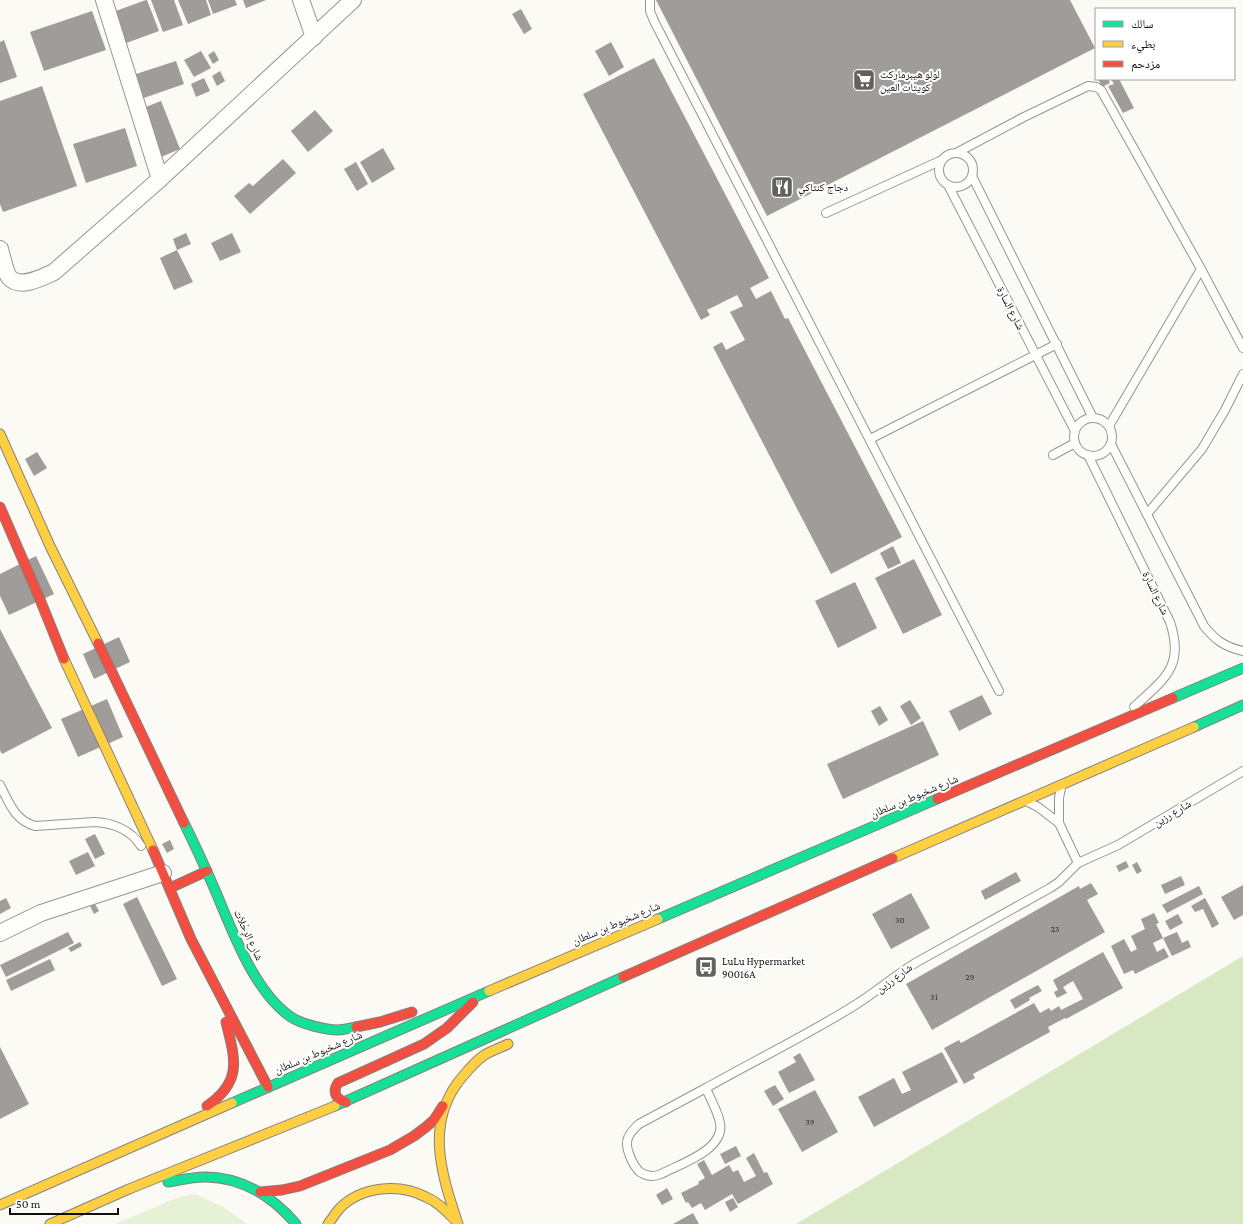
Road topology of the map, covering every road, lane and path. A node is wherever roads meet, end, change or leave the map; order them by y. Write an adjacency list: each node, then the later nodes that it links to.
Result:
1 (104, 0): 9 (street)
2 (300, 0): 5 (street)
3 (353, 0): 5 (street)
4 (650, 0): 22 (lane)
5 (314, 37): 9 (street)
6 (958, 152): 7 (lane); 8 (lane); 13 (lane)
7 (942, 160): 10 (lane); 11 (lane)
8 (972, 176): 10 (lane); 14 (lane)
9 (160, 179): 12 (street)
10 (948, 185): 16 (lane, شارع السارة)
11 (826, 213)
12 (0, 249)
13 (1202, 269): 15 (lane); 19 (lane)
14 (1057, 344): 16 (lane); 18 (lane)
15 (1243, 348)
16 (1036, 355): 20 (lane, شارع السارة); 22 (lane)
17 (1243, 374): 28 (lane)
18 (1093, 418): 19 (lane); 20 (lane)
19 (1109, 426): 24 (lane)
20 (1075, 431): 23 (lane)
21 (1, 436): 41 (main road, شارع الرِحْلاَت)
22 (870, 439): 31 (lane)
23 (1075, 443): 25 (lane); 26 (lane)
24 (1111, 444): 26 (lane); 28 (lane)
25 (1053, 455)
26 (1088, 455): 33 (lane, شارع السارة)
27 (0, 507): 42 (main road)
28 (1147, 514): 29 (lane)
29 (1243, 651)
30 (1243, 668): 33 (main road, شارع شخبوط بن سلطان)
31 (999, 691)
32 (1243, 705): 36 (main road)
33 (1119, 721): 47 (main road, شارع شخبوط بن سلطان)
34 (1243, 771): 40 (lane, شارع رزين)
35 (0, 785): 39 (lane)
36 (1061, 786): 37 (main road); 38 (lane)
37 (1026, 801): 38 (lane); 45 (main road)
38 (1059, 823): 40 (lane)
39 (144, 851)
40 (1078, 863): 51 (lane, شارع رزين)
41 (207, 871): 43 (main road); 47 (main road, شارع الرِحْلاَت)
42 (157, 873): 43 (main road); 44 (street)
43 (170, 888): 48 (main road)
44 (0, 933)
45 (714, 936): 46 (main road); 52 (main road)
46 (703, 951)
47 (479, 995): 50 (main road, شارع شخبوط بن سلطان); 52 (main road)
48 (220, 996): 50 (main road); 54 (main road)
49 (514, 1041): 53 (main road)
50 (268, 1087): 54 (main road, شارع شخبوط بن سلطان)
51 (706, 1088): 51 (lane, شارع رزين)
52 (346, 1102): 55 (main road)
53 (444, 1104): 56 (main road); 61 (main road)
54 (135, 1145): 57 (main road, شارع شخبوط بن سلطان)
55 (129, 1189): 56 (main road); 58 (main road)
56 (260, 1192): 59 (main road)
57 (0, 1205)
58 (50, 1224)
59 (296, 1224)
60 (328, 1224): 61 (main road)
61 (458, 1224)

